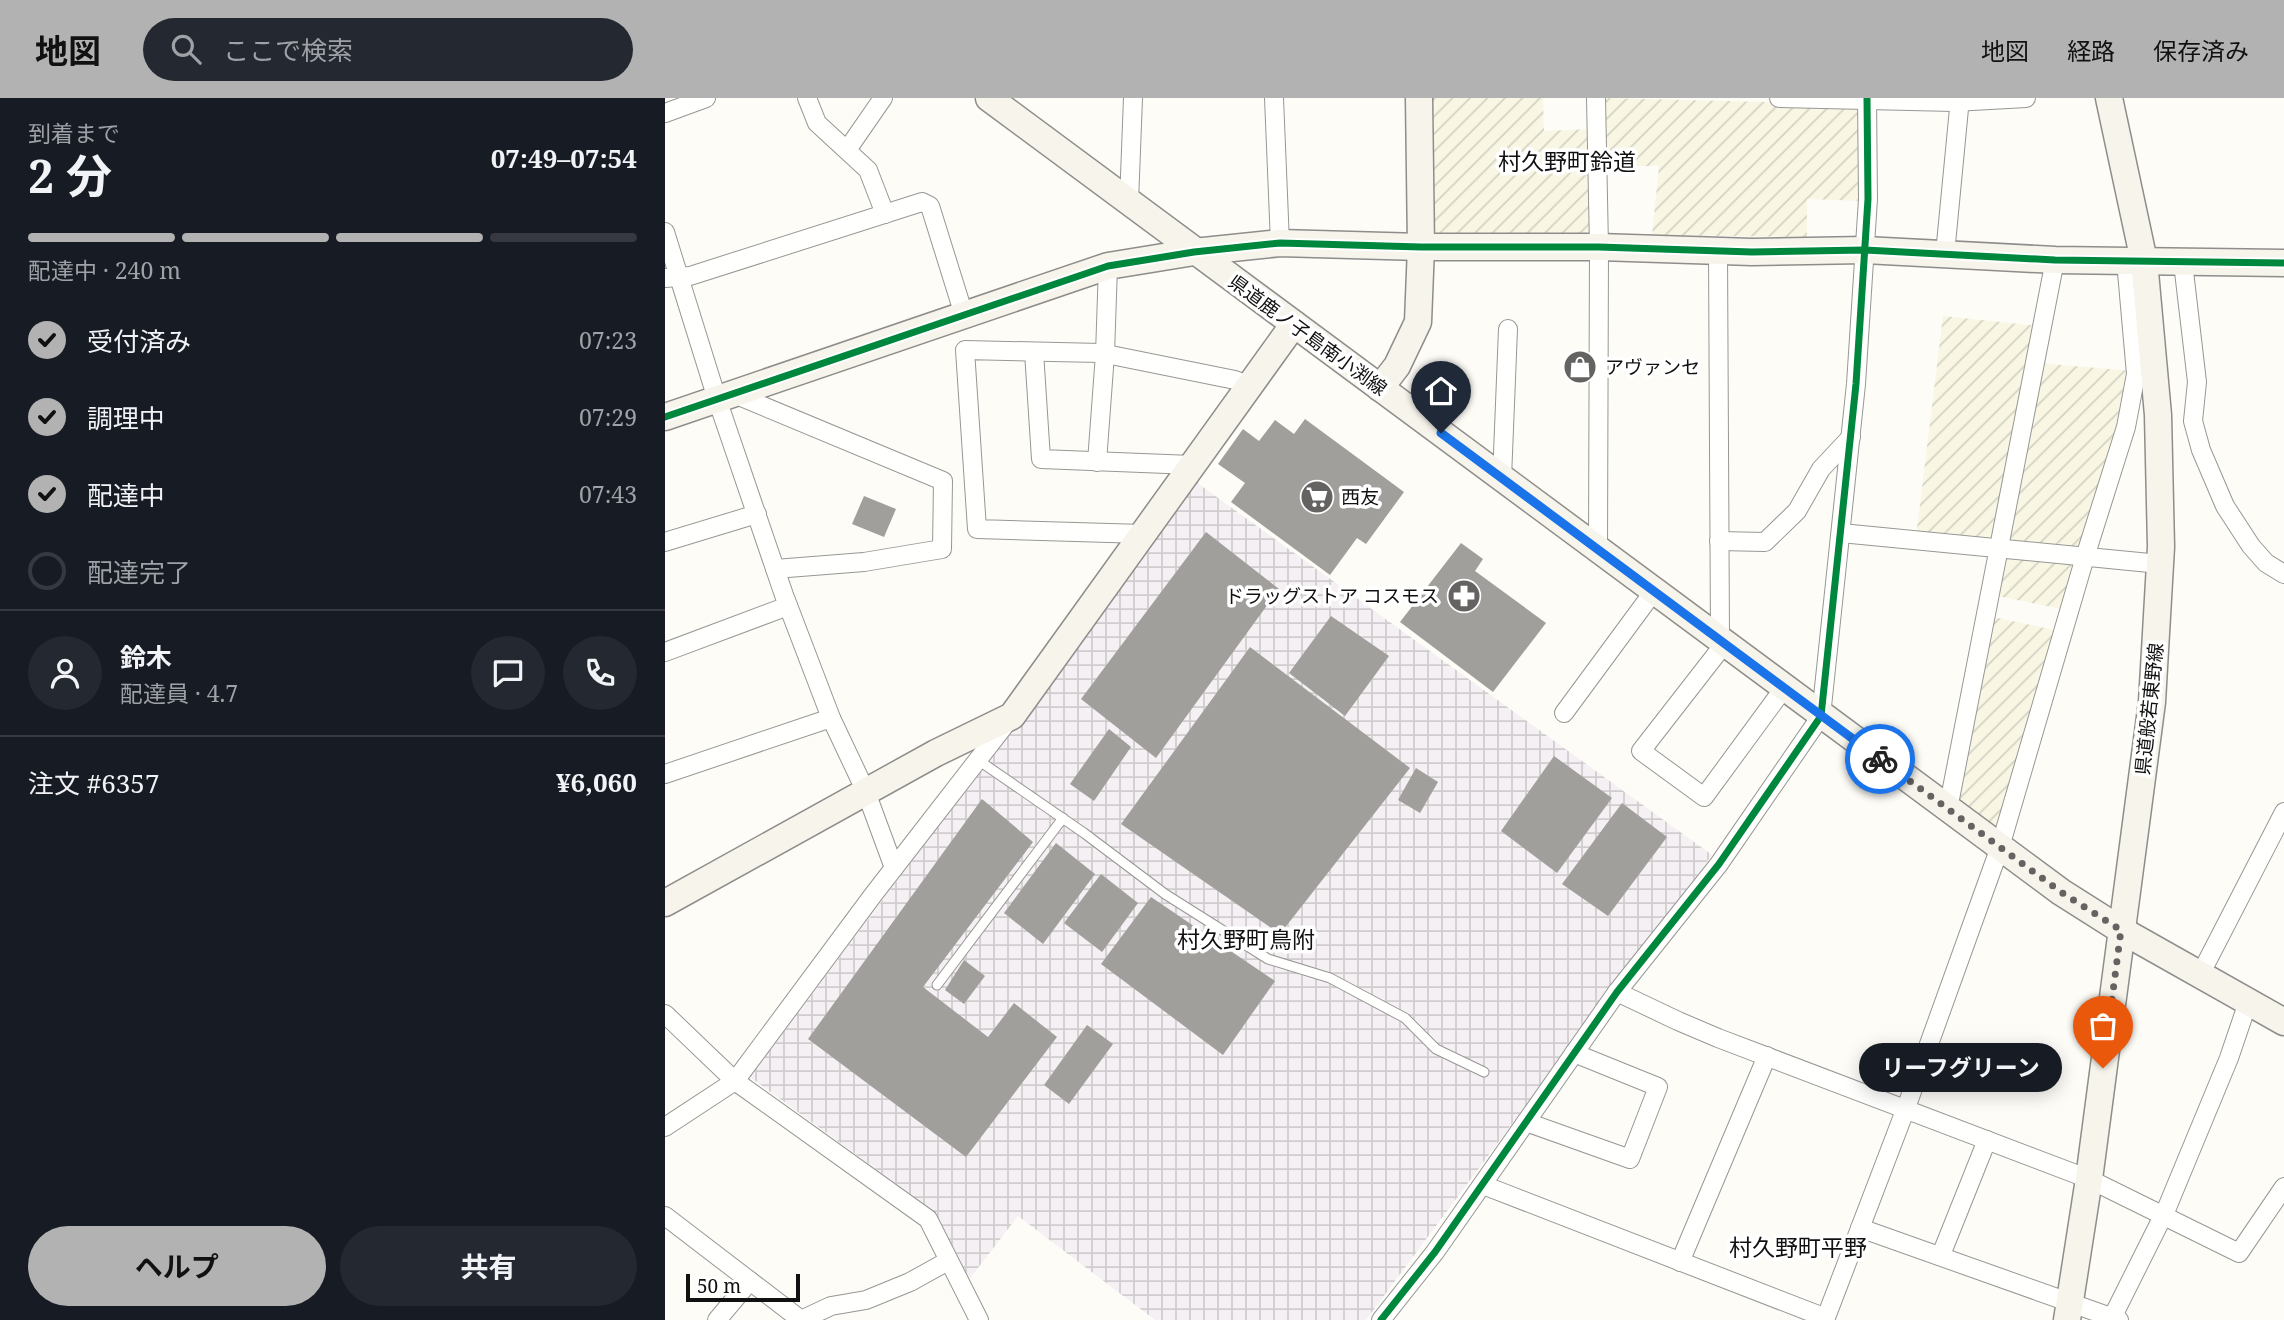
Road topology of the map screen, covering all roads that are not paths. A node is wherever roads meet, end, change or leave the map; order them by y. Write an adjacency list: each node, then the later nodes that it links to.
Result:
1 (706, 98): 14 (street)
2 (807, 98): 15 (street)
3 (883, 98): 15 (street)
4 (989, 98): 16 (main road, 県道鹿ノ子島南小渕線)
5 (1133, 98): 16 (street)
6 (1274, 98): 19 (street)
7 (1419, 98): 20 (main road)
8 (1596, 98): 21 (street)
9 (1779, 98): 12 (street)
10 (2026, 98): 13 (street)
11 (2109, 98): 27 (main road, 県道般若東野線)
12 (1867, 99): 13 (street); 22 (street)
13 (1960, 100): 25 (street)
14 (665, 114)
15 (846, 150): 17 (street)
16 (1129, 202): 24 (main road, 県道鹿ノ子島南小渕線)
17 (885, 214): 31 (street); 32 (street)
18 (665, 232): 31 (street)
19 (1280, 243): 20 (main road); 24 (main road)
20 (1421, 247): 21 (main road); 38 (main road)
21 (1599, 247): 23 (main road); 51 (street)
22 (1865, 250): 23 (main road); 25 (main road); 41 (street)
23 (1718, 251): 48 (street)
24 (1194, 252): 30 (main road); 33 (main road, 県道鹿ノ子島南小渕線)
25 (1945, 254): 26 (main road)
26 (2056, 260): 27 (main road); 50 (street)
27 (2135, 261): 28 (main road); 52 (street); 53 (main road, 県道般若東野線)
28 (2183, 262): 29 (main road); 55 (street)
29 (2284, 263)
30 (1108, 266): 32 (main road); 36 (street)
31 (673, 277): 39 (street)
32 (964, 315): 39 (main road)
33 (1294, 324): 37 (main road); 38 (main road, 県道鹿ノ子島南小渕線)
34 (1508, 329): 44 (street)
35 (1034, 352): 36 (street); 42 (street); 47 (street)
36 (1105, 354): 37 (street); 42 (street)
37 (1250, 386): 43 (main road)
38 (1380, 388): 44 (main road, 県道鹿ノ子島南小渕線)
39 (726, 396): 40 (main road); 45 (street); 54 (street)
40 (665, 417)
41 (1851, 438): 46 (street); 48 (street)
42 (1097, 462): 43 (street)
43 (1192, 465): 47 (main road)
44 (1501, 478): 51 (main road, 県道鹿ノ子島南小渕線)
45 (757, 514): 49 (street); 54 (street)
46 (1841, 533): 50 (street); 62 (street)
47 (1143, 534): 64 (main road)
48 (1719, 541): 58 (street)
49 (665, 542)
50 (1999, 548): 52 (street); 67 (street)
51 (1598, 550): 56 (main road, 県道鹿ノ子島南小渕線)
52 (2085, 556): 53 (street); 70 (street)
53 (2160, 564): 73 (main road, 県道般若東野線)
54 (775, 569): 57 (street)
55 (2284, 574)
56 (1654, 591): 58 (main road, 県道鹿ノ子島南小渕線); 61 (street)
57 (788, 606): 59 (street); 63 (street)
58 (1722, 641): 60 (main road, 県道鹿ノ子島南小渕線); 60 (street)
59 (665, 652)
60 (1784, 688): 62 (main road, 県道鹿ノ子島南小渕線)
61 (1565, 713)
62 (1821, 716): 67 (main road, 県道鹿ノ子島南小渕線); 76 (street)
63 (831, 718): 65 (street); 66 (street)
64 (976, 747): 66 (main road); 69 (lane); 71 (street)
65 (665, 774)
66 (866, 792): 71 (street); 72 (main road)
67 (1948, 809): 70 (main road, 県道鹿ノ子島南小渕線)
68 (2284, 812): 74 (street)
69 (1063, 818): 75 (lane); 82 (lane)
70 (2000, 847): 73 (main road, 県道鹿ノ子島南小渕線); 84 (street)
71 (894, 868): 83 (street)
72 (665, 903)
73 (2121, 930): 74 (main road, 県道鹿ノ子島南小渕線); 88 (main road, 県道般若東野線)
74 (2200, 975): 77 (main road, 県道鹿ノ子島南小渕線)
75 (937, 985)
76 (1617, 992): 80 (street); 81 (street)
77 (2248, 1002): 79 (main road, 県道鹿ノ子島南小渕線); 92 (street)
78 (665, 1014): 83 (street)
79 (2284, 1022)
80 (1574, 1053): 85 (street); 85 (street)
81 (1767, 1056): 84 (street); 96 (street)
82 (1484, 1072)
83 (735, 1081): 86 (street); 95 (street)
84 (1906, 1108): 87 (street); 93 (street)
85 (1526, 1122): 89 (street)
86 (665, 1127)
87 (1987, 1140): 88 (street); 94 (street)
88 (2089, 1179): 92 (street); 98 (main road, 県道般若東野線)
89 (1483, 1185): 96 (street); 103 (street)
90 (2284, 1187): 92 (street)
91 (665, 1216): 97 (street)
92 (2164, 1216): 100 (street)
93 (1860, 1228): 94 (street); 99 (street)
94 (1941, 1255): 98 (street)
95 (948, 1261): 97 (street); 102 (street)
96 (1680, 1262): 99 (street)
97 (750, 1281): 101 (street)
98 (2068, 1312): 100 (street)
99 (1825, 1319)
100 (2114, 1319)
101 (717, 1320)
102 (979, 1320)
103 (1381, 1320)

